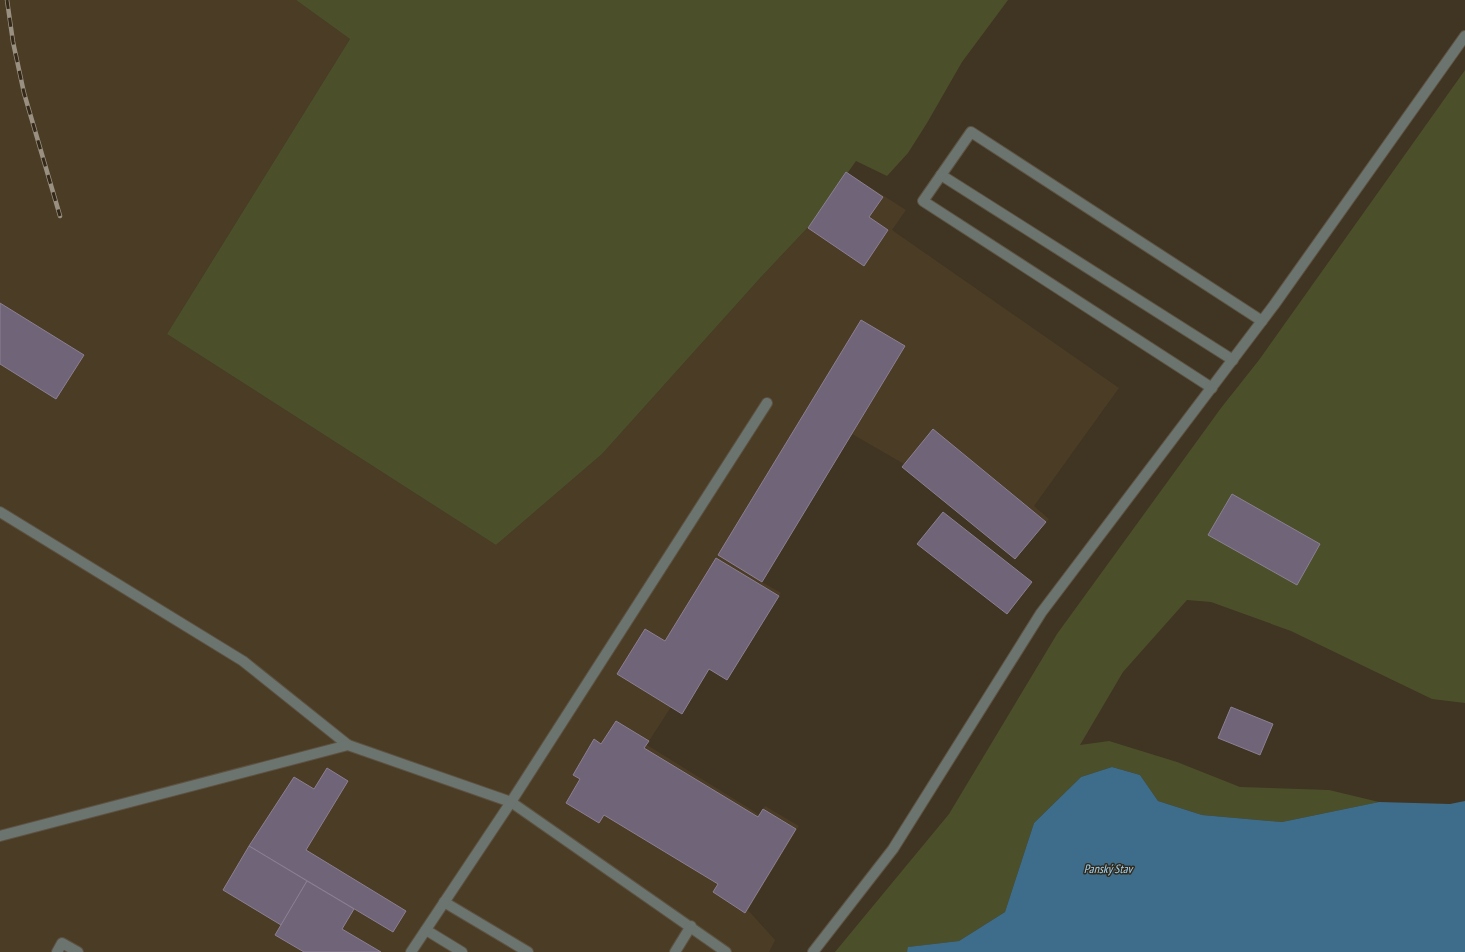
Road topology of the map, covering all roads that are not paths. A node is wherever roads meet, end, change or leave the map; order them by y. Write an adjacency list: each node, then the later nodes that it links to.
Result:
1 (1465, 36): 3 (street)
2 (941, 176): 3 (street); 4 (street); 5 (street)
3 (1262, 321): 4 (street)
4 (1233, 360): 5 (street)
5 (1212, 388): 21 (street)
6 (767, 403): 9 (street)
7 (0, 512): 8 (street)
8 (348, 745): 9 (street); 10 (street)
9 (511, 802): 11 (street); 12 (street)
10 (0, 836)
11 (444, 902): 13 (street); 18 (street)
12 (691, 926): 19 (street); 20 (street)
13 (426, 930): 16 (street); 17 (street)
14 (57, 952): 15 (street)
15 (78, 952)
16 (411, 952)
17 (462, 952)
18 (528, 952)
19 (675, 952)
20 (726, 952)
21 (813, 952)

